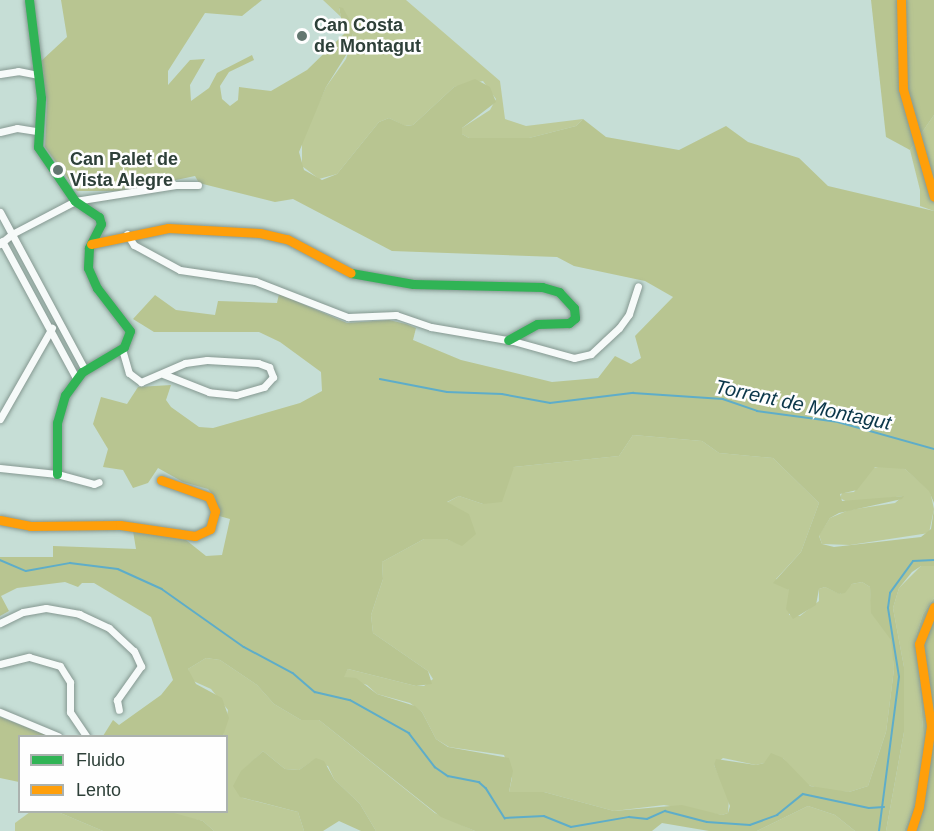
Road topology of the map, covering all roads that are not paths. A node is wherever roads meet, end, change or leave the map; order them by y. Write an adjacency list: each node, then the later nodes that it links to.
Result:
1 (29, 0): 4 (street)
2 (901, 0): 8 (street)
3 (0, 74): 4 (street)
4 (38, 75): 5 (street)
5 (37, 131): 6 (street); 9 (street)
6 (0, 132)
7 (198, 185): 9 (street)
8 (934, 197)
9 (75, 201): 11 (street); 14 (street)
10 (0, 212): 11 (street)
11 (12, 234): 13 (street); 16 (street)
12 (127, 234): 14 (street); 18 (street); 18 (street)
13 (1, 242): 17 (street)
14 (91, 243): 19 (street)
15 (638, 286): 18 (street)
16 (59, 324): 17 (street); 20 (street)
17 (50, 329): 22 (street); 23 (street)
18 (508, 340)
19 (122, 349): 20 (street); 21 (street)
20 (85, 370): 22 (street)
21 (163, 374): 21 (street)
22 (76, 378): 25 (street)
23 (0, 419)
24 (0, 468): 25 (street)
25 (57, 474): 27 (street)
26 (161, 480): 28 (street)
27 (99, 482)
28 (0, 520)
29 (934, 607): 36 (street)
30 (0, 622): 32 (street)
31 (0, 664): 35 (street)
32 (119, 710)
33 (0, 712): 34 (street)
34 (56, 735)
35 (85, 735)
36 (911, 831)

